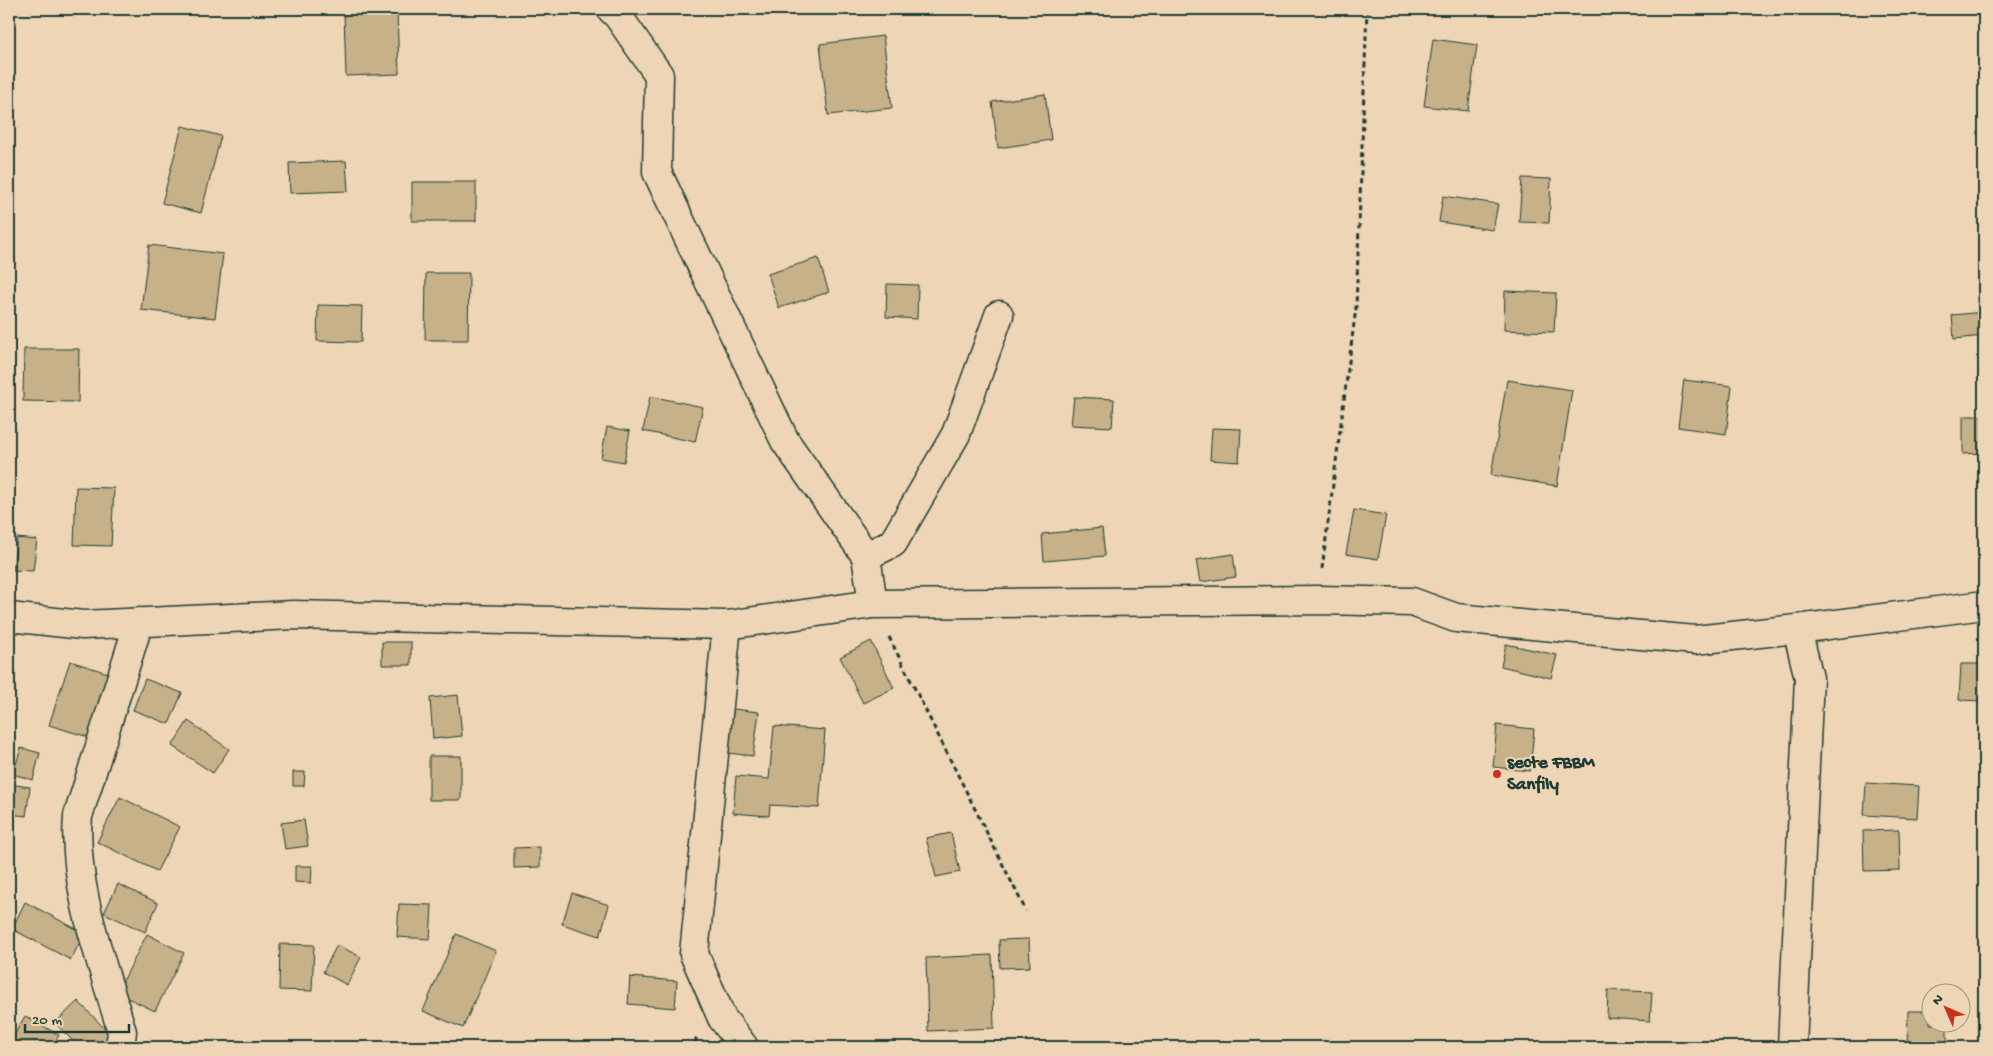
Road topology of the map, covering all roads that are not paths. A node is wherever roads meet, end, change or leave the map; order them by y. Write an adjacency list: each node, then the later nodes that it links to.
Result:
1 (611, 9): 3 (street)
2 (999, 314): 3 (street)
3 (866, 556): 4 (street)
4 (873, 604): 8 (street); 9 (street)
5 (1984, 605): 9 (street)
6 (9, 617): 7 (street)
7 (139, 622): 8 (street); 10 (street)
8 (727, 626): 11 (street)
9 (1797, 629): 12 (street)
10 (120, 1047)
11 (744, 1047)
12 (1792, 1047)

